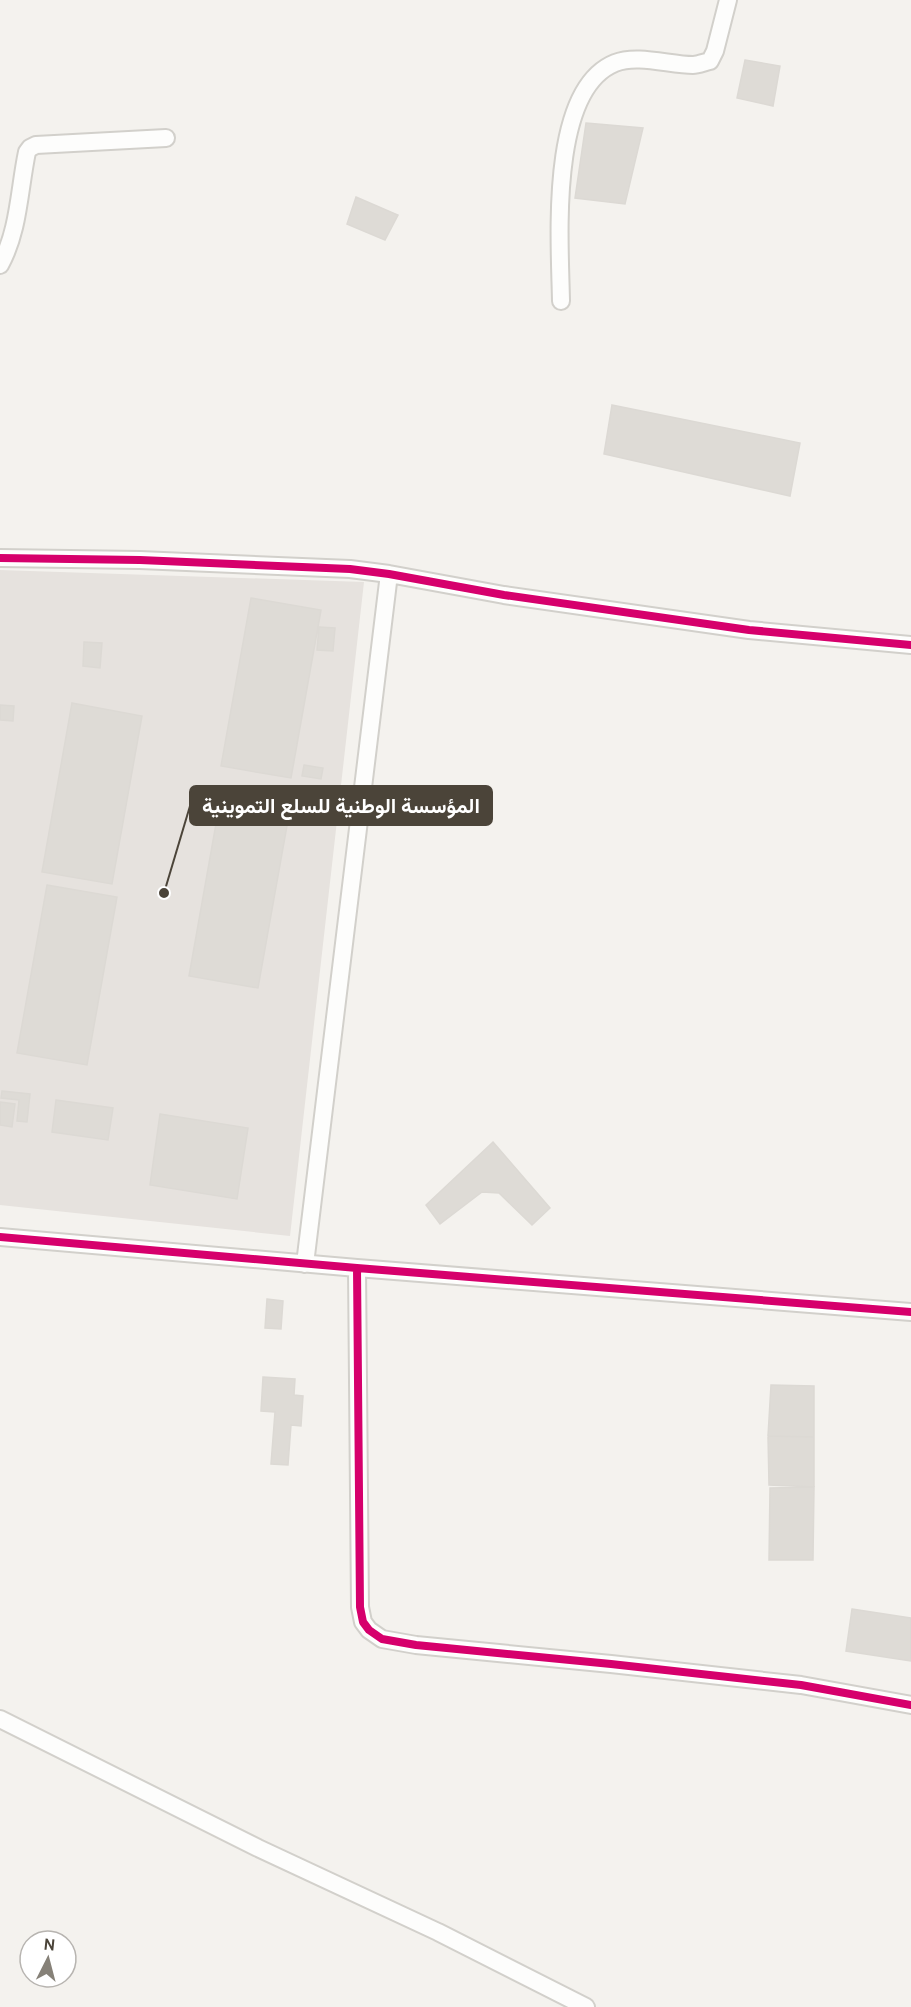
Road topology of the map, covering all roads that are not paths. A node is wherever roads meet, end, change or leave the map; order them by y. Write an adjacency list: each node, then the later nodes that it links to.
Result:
1 (728, 0): 4 (street)
2 (166, 138): 3 (street)
3 (0, 265)
4 (561, 302)
5 (0, 558): 6 (street)
6 (389, 574): 7 (street); 9 (street)
7 (911, 645)
8 (0, 1237): 9 (street)
9 (305, 1264): 10 (street)
10 (357, 1269): 11 (street); 12 (street)
11 (911, 1312)
12 (911, 1705)
13 (0, 1719): 14 (street)
14 (586, 2007)

